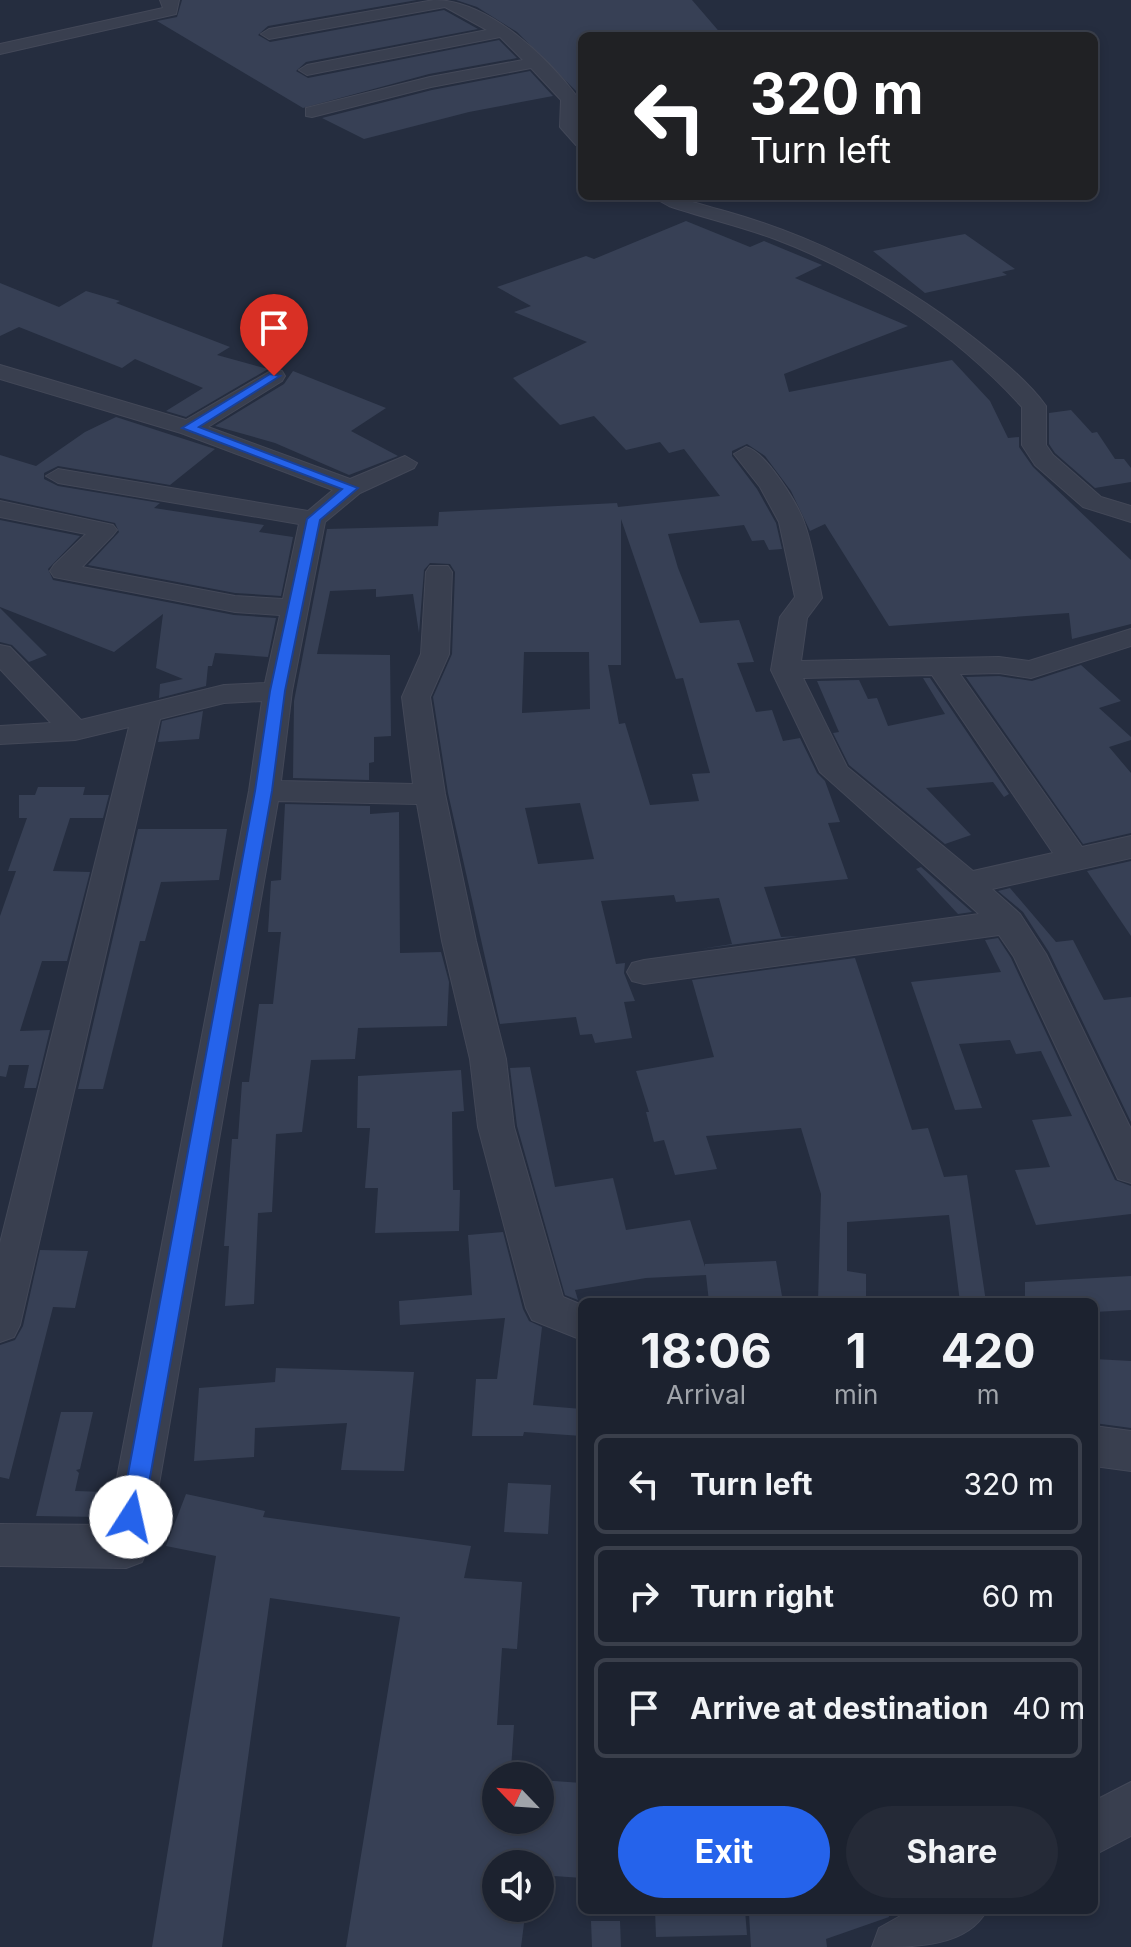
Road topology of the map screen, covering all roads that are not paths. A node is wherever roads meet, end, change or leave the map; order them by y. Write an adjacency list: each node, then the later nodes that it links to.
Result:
1 (168, 0): 5 (street)
2 (444, 2): 3 (street); 4 (street)
3 (502, 32): 6 (street); 7 (street)
4 (269, 34)
5 (0, 49)
6 (537, 62): 8 (street); 9 (street)
7 (307, 70)
8 (312, 112)
9 (578, 138)
10 (671, 200): 19 (street)
11 (0, 372): 13 (street)
12 (274, 376): 13 (street)
13 (189, 428): 17 (street)
14 (746, 454): 26 (street)
15 (405, 463): 17 (street)
16 (58, 476): 20 (street)
17 (351, 488): 20 (street)
18 (0, 509): 22 (street)
19 (1131, 514)
20 (313, 519): 22 (street)
21 (439, 572): 32 (street)
22 (297, 608): 27 (street)
23 (1131, 637): 25 (street)
24 (0, 653): 29 (street)
25 (941, 667): 26 (street); 34 (street)
26 (785, 670): 35 (street)
27 (278, 691): 28 (street); 31 (street)
28 (147, 712): 29 (street); 40 (street)
29 (75, 731): 30 (street)
30 (0, 735)
31 (264, 791): 32 (street); 43 (street)
32 (430, 794): 39 (street)
33 (1131, 847): 34 (street)
34 (1074, 860): 35 (street)
35 (964, 884): 36 (street)
36 (1008, 922): 37 (street); 38 (street)
37 (644, 972)
38 (1131, 1168)
39 (578, 1321)
40 (0, 1325)
41 (1098, 1447): 42 (street)
42 (1131, 1451)
43 (0, 1545)
44 (1131, 1807): 45 (street)
45 (1098, 1828)
46 (954, 1914): 47 (street)
47 (898, 1947)

